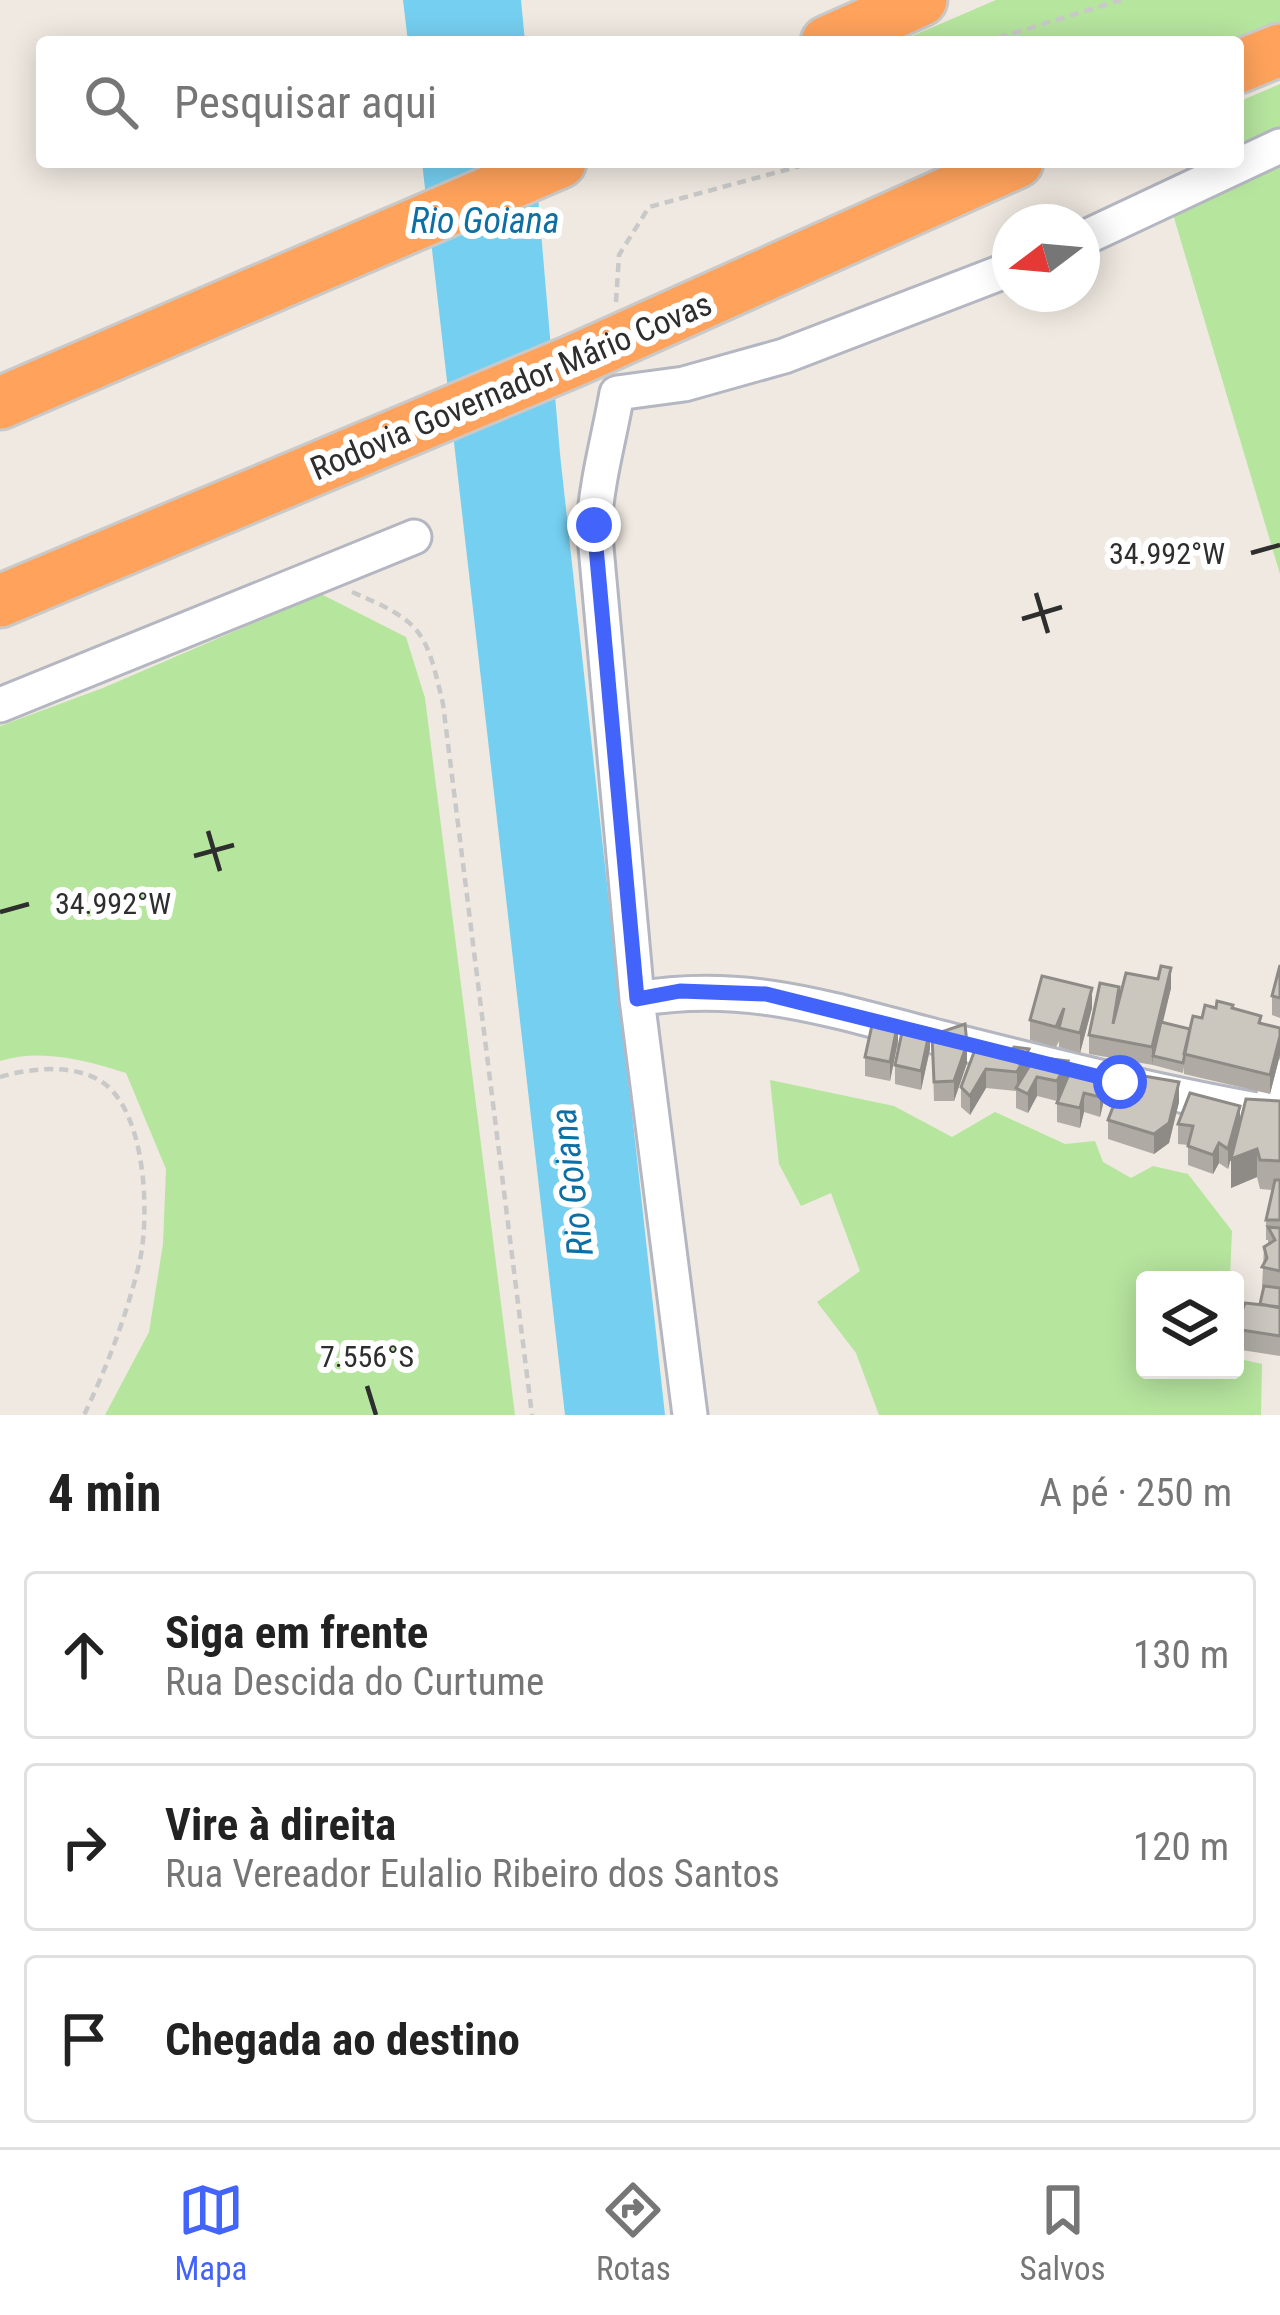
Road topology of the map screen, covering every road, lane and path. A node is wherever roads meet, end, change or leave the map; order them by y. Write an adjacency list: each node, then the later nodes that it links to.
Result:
1 (921, 0): 3 (highway)
2 (1121, 0): 4 (path)
3 (840, 36)
4 (1004, 36)
5 (1280, 50): 6 (highway)
6 (1244, 65)
7 (1280, 146): 8 (street)
8 (1244, 163)
9 (546, 168): 16 (highway)
10 (792, 168): 15 (path)
11 (1004, 168): 15 (highway, Rodovia Governador Mário Covas)
12 (1233, 168): 13 (street)
13 (1100, 231)
14 (992, 275): 21 (street)
15 (593, 353): 19 (highway, Rodovia Governador Mário Covas)
16 (0, 403)
17 (414, 538): 18 (street)
18 (319, 579): 20 (street); 26 (path)
19 (0, 601)
20 (0, 705)
21 (637, 999): 24 (street); 27 (street)
22 (0, 1076): 25 (path)
23 (1280, 1076): 24 (street)
24 (1275, 1113)
25 (84, 1415)
26 (532, 1415)
27 (689, 1415)

